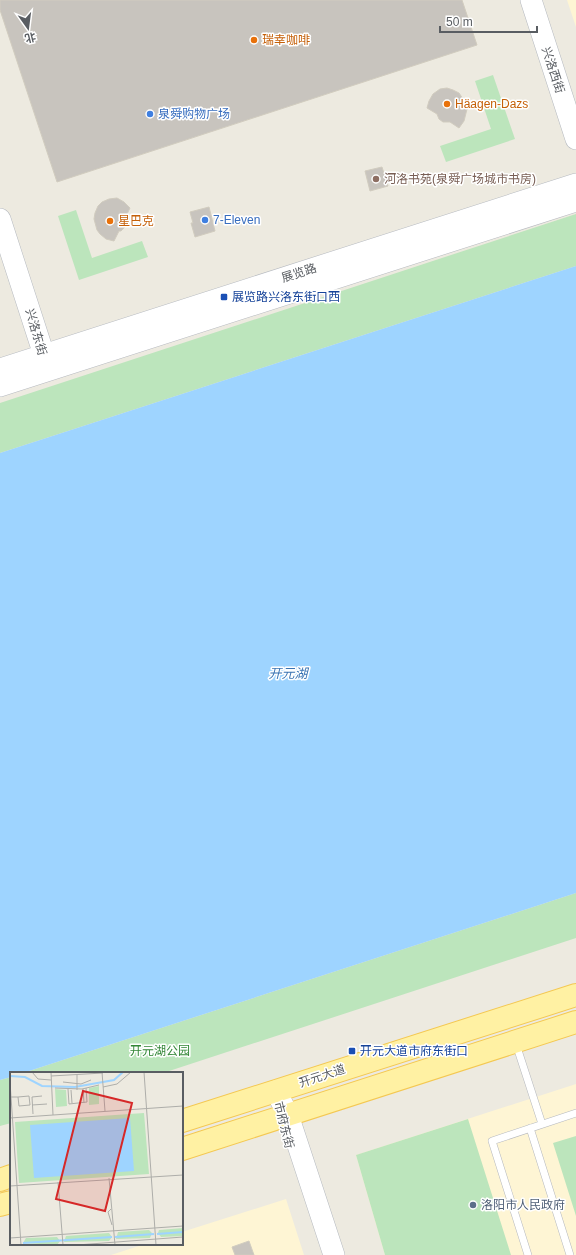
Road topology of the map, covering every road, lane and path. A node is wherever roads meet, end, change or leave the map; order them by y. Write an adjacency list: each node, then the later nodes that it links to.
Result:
1 (531, 0): 4 (street, 兴洛西街)
2 (542, 0): 3 (street, 兴洛西街)
3 (576, 104)
4 (576, 139)
5 (576, 184): 9 (street, 展览路)
6 (576, 201): 9 (street, 展览路)
7 (0, 219): 9 (street, 兴洛东街)
8 (0, 254): 9 (street, 兴洛东街)
9 (41, 361): 10 (street, 展览路); 11 (street, 展览路)
10 (0, 369)
11 (0, 386)
12 (576, 995): 15 (main road, 开元大道)
13 (576, 1022): 14 (main road)
14 (516, 1042): 17 (main road); 19 (lane)
15 (276, 1091): 17 (street, 市府东街); 18 (main road, 开元大道)
16 (576, 1113): 19 (lane)
17 (284, 1117): 21 (main road); 26 (street, 市府东街); 27 (street, 市府东街)
18 (183, 1122)
19 (542, 1124): 20 (lane)
20 (530, 1128): 28 (lane); 29 (lane)
21 (183, 1149)
22 (10, 1176): 23 (main road)
23 (0, 1180)
24 (10, 1202): 25 (main road)
25 (0, 1205)
26 (325, 1255)
27 (334, 1255)
28 (528, 1255)
29 (570, 1255)

